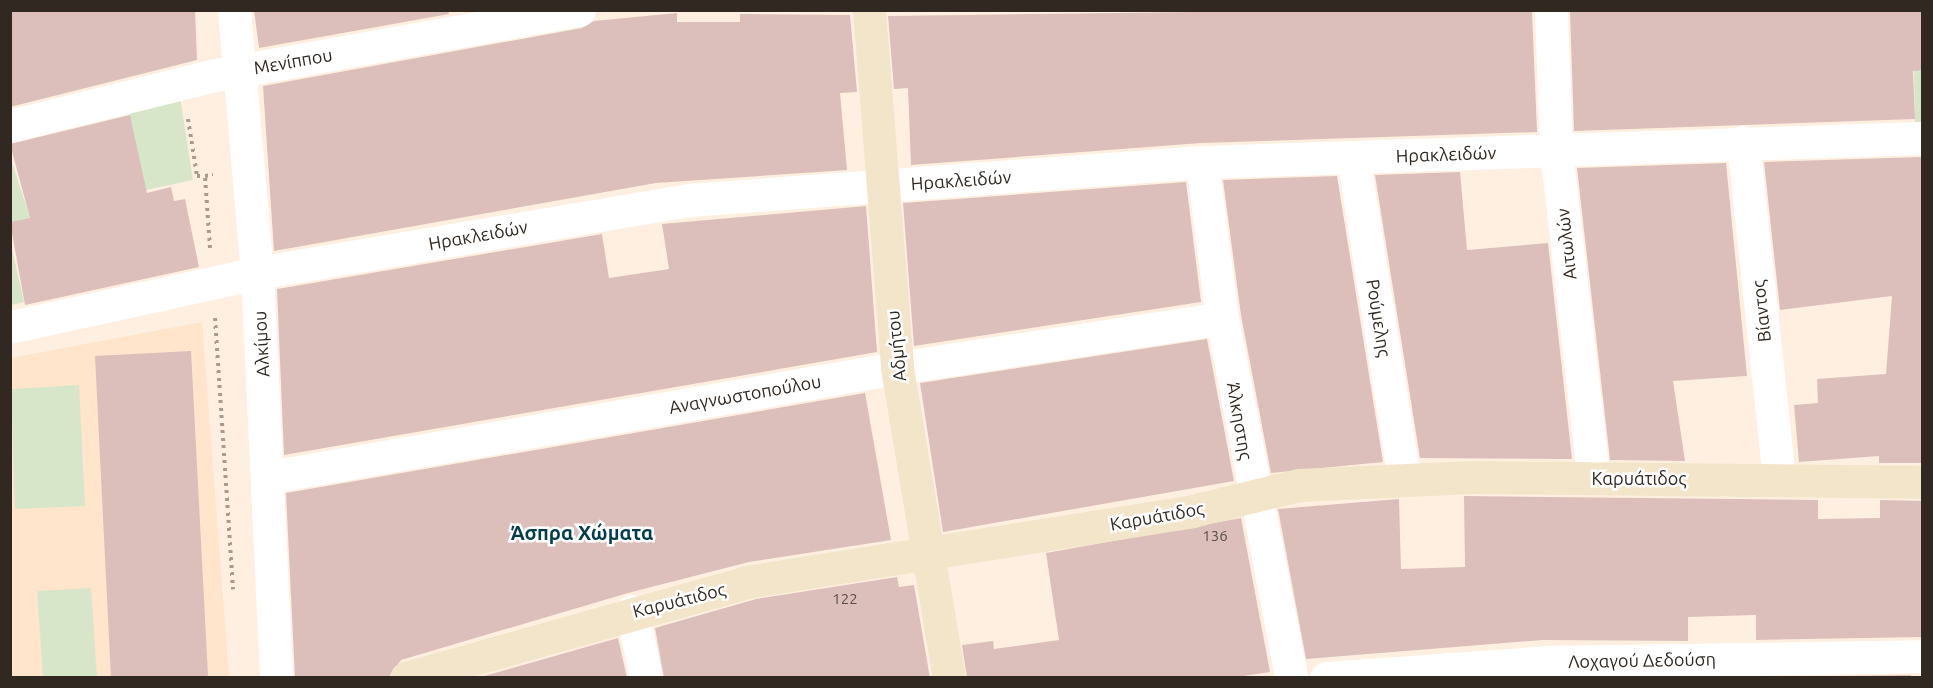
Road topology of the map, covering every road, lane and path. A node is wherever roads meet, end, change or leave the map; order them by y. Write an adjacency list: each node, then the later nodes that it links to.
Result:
1 (234, 10): 5 (street, Αλκίμου)
2 (579, 10): 5 (street, Μενίππου)
3 (869, 10): 15 (street, Αδμήτου)
4 (1551, 10): 10 (street, Αιτωλών)
5 (242, 70): 6 (street, Μενίππου); 16 (street, Αλκίμου)
6 (182, 83): 7 (street, Μενίππου); 14 (path)
7 (10, 126)
8 (1923, 138): 9 (street, Ηρακλειδών)
9 (1743, 142): 10 (street, Ηρακλειδών); 24 (street, Βίαντος)
10 (1556, 150): 11 (street, Ηρακλειδών); 22 (street, Αιτωλών)
11 (1353, 157): 12 (street, Ηρακλειδών); 23 (street, Ρούμελης)
12 (1202, 162): 15 (street, Ηρακλειδών); 18 (street, Άλκηστης)
13 (220, 174): 14 (path)
14 (205, 176): 17 (path)
15 (880, 186): 16 (street, Ηρακλειδών); 20 (street, Αδμήτου)
16 (257, 273): 17 (street, Ηρακλειδών); 21 (street, Αλκίμου)
17 (212, 283): 19 (street, Ηρακλειδών); 28 (path)
18 (1222, 318): 20 (street, Αναγνωστοπούλου); 26 (street, Άλκηστης)
19 (10, 327)
20 (897, 368): 21 (street, Αναγνωστοπούλου); 27 (street, Αδμήτου)
21 (269, 477): 33 (street, Αλκίμου)
22 (1593, 477): 23 (street, Καρυάτιδος); 24 (street, Καρυάτιδος)
23 (1404, 478): 26 (street, Καρυάτιδος)
24 (1779, 479): 25 (street, Καρυάτιδος)
25 (1923, 482)
26 (1256, 495): 27 (street, Καρυάτιδος); 37 (street, Άλκηστης)
27 (927, 555): 29 (street, Καρυάτιδος); 36 (street, Αδμήτου)
28 (234, 595)
29 (632, 611): 32 (street, Καρυάτιδος); 35 (street)
30 (1923, 656): 31 (street, Λοχαγού Δεδούση)
31 (1611, 669): 38 (street, Λοχαγού Δεδούση)
32 (439, 673): 34 (street, Καρυάτιδος)
33 (276, 678)
34 (406, 678)
35 (646, 678)
36 (949, 678)
37 (1291, 678)
38 (1326, 678)

